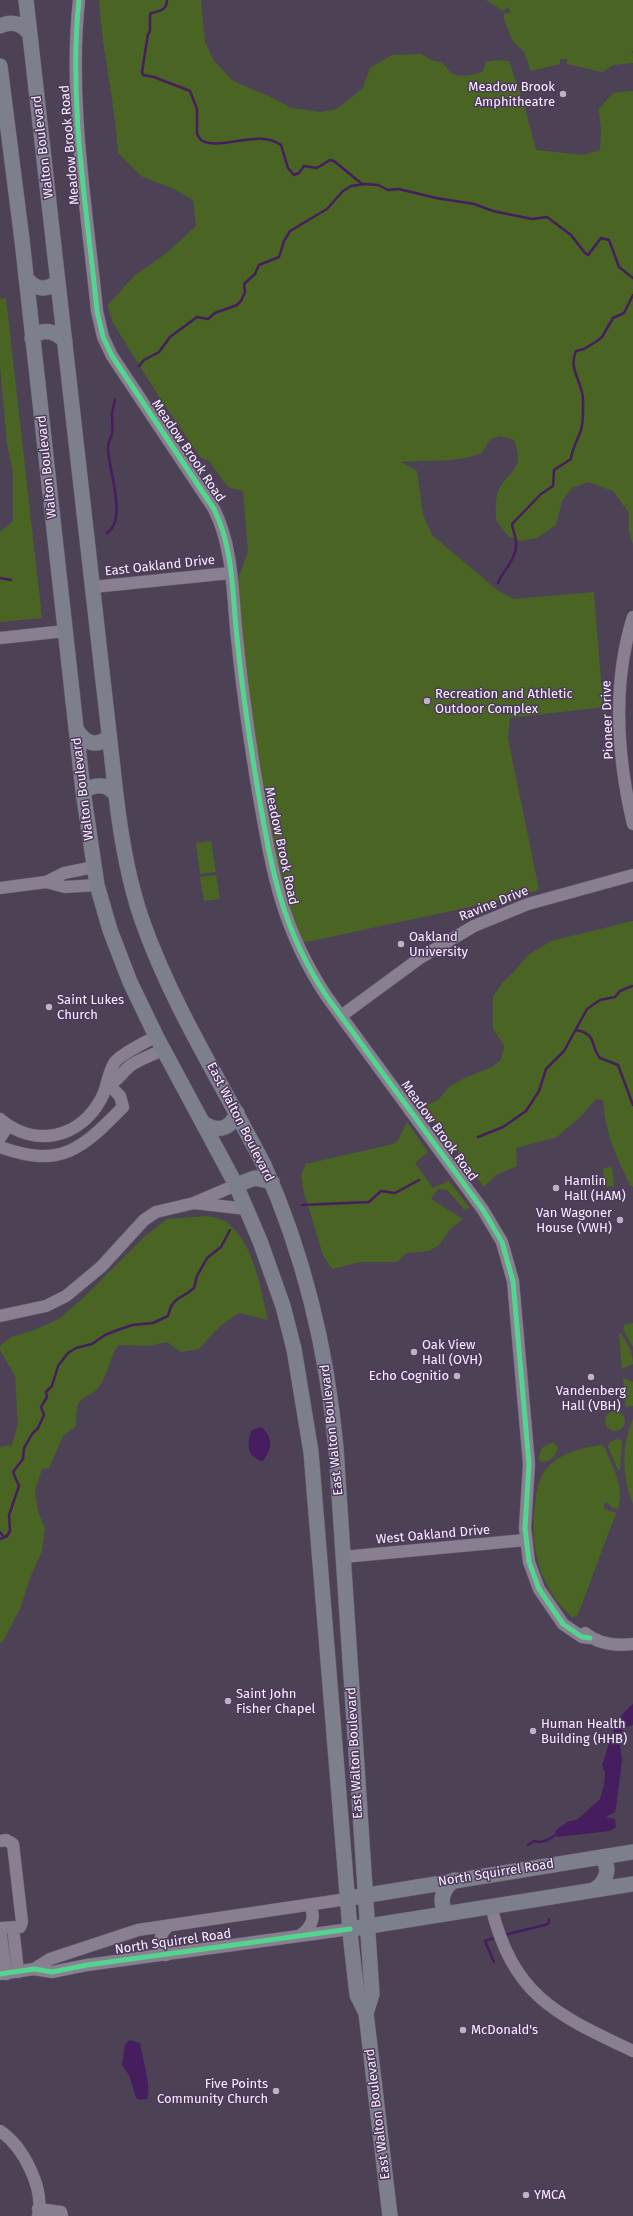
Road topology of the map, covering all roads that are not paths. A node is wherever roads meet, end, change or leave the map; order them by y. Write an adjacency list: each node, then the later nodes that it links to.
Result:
1 (26, 0): 4 (main road, Walton Boulevard)
2 (79, 0): 11 (street, Meadow Brook Road)
3 (0, 26): 4 (main road)
4 (30, 34): 8 (main road, Walton Boulevard)
5 (0, 66): 6 (main road, Walton Boulevard)
6 (3, 108): 7 (main road, Walton Boulevard)
7 (26, 278): 8 (main road); 9 (main road, Walton Boulevard)
8 (58, 282): 10 (main road, Walton Boulevard)
9 (32, 338): 10 (main road); 14 (main road, Walton Boulevard)
10 (65, 342): 12 (main road)
11 (230, 573): 12 (street, East Oakland Drive); 26 (street, Meadow Brook Road)
12 (93, 587): 17 (main road)
13 (633, 617): 20 (street, Pioneer Drive)
14 (65, 631): 15 (street); 16 (main road, Walton Boulevard)
15 (0, 638)
16 (76, 729): 17 (main road); 18 (main road, Walton Boulevard)
17 (109, 737): 19 (main road)
18 (83, 791): 19 (main road); 21 (main road, Walton Boulevard)
19 (116, 795): 31 (main road, East Walton Boulevard)
20 (633, 824)
21 (94, 867): 23 (street); 24 (main road, East Walton Boulevard)
22 (633, 875): 26 (street, Ravine Drive)
23 (46, 882): 24 (street); 25 (street)
24 (97, 885): 27 (main road, East Walton Boulevard)
25 (0, 888)
26 (341, 1016): 41 (street, Meadow Brook Road)
27 (156, 1036): 28 (main road, East Walton Boulevard); 29 (street)
28 (164, 1049): 29 (street); 33 (main road, East Walton Boulevard)
29 (130, 1059): 30 (street)
30 (108, 1084): 32 (street); 35 (street)
31 (237, 1113): 33 (main road); 36 (main road, East Walton Boulevard)
32 (4, 1122): 34 (street)
33 (205, 1124): 37 (main road, East Walton Boulevard)
34 (0, 1138)
35 (0, 1147)
36 (272, 1182): 37 (main road); 42 (main road, East Walton Boulevard)
37 (236, 1185): 38 (street); 39 (main road, East Walton Boulevard)
38 (194, 1203): 39 (street); 40 (street)
39 (247, 1209): 44 (main road, East Walton Boulevard)
40 (0, 1316)
41 (525, 1540): 42 (street, West Oakland Drive); 43 (street, Meadow Brook Road)
42 (343, 1557): 45 (main road, East Walton Boulevard)
43 (633, 1644)
44 (329, 1673): 45 (main road); 53 (main road, East Walton Boulevard)
45 (351, 1677): 52 (main road, East Walton Boulevard)
46 (0, 1841): 59 (street)
47 (633, 1852): 48 (main road, North Squirrel Road)
48 (601, 1857): 49 (main road, North Squirrel Road); 51 (main road)
49 (454, 1880): 52 (main road, North Squirrel Road); 56 (main road)
50 (633, 1884): 51 (main road, North Squirrel Road)
51 (594, 1890): 55 (main road, North Squirrel Road)
52 (364, 1894): 53 (main road, North Squirrel Road); 58 (main road, East Walton Boulevard)
53 (347, 1899): 54 (street, North Squirrel Road); 60 (main road, East Walton Boulevard)
54 (309, 1904): 57 (street, North Squirrel Road); 61 (street)
55 (491, 1906): 56 (main road, North Squirrel Road); 69 (street)
56 (446, 1913): 58 (main road, North Squirrel Road)
57 (170, 1925): 62 (street, North Squirrel Road); 63 (street)
58 (366, 1926): 60 (main road, North Squirrel Road); 68 (main road, East Walton Boulevard)
59 (4, 1928): 66 (street); 67 (street)
60 (350, 1929): 61 (street, North Squirrel Road); 68 (main road, East Walton Boulevard)
61 (299, 1936): 63 (street, North Squirrel Road)
62 (78, 1950): 64 (street); 65 (street, North Squirrel Road)
63 (166, 1955): 64 (street, North Squirrel Road)
64 (77, 1968): 65 (street, North Squirrel Road)
65 (34, 1969): 66 (street, North Squirrel Road)
66 (18, 1972): 67 (street, North Squirrel Road)
67 (3, 1974)
68 (366, 2013): 73 (main road, East Walton Boulevard)
69 (633, 2051)
70 (0, 2132): 71 (street)
71 (38, 2213): 72 (street)
72 (62, 2216)
73 (390, 2216)

